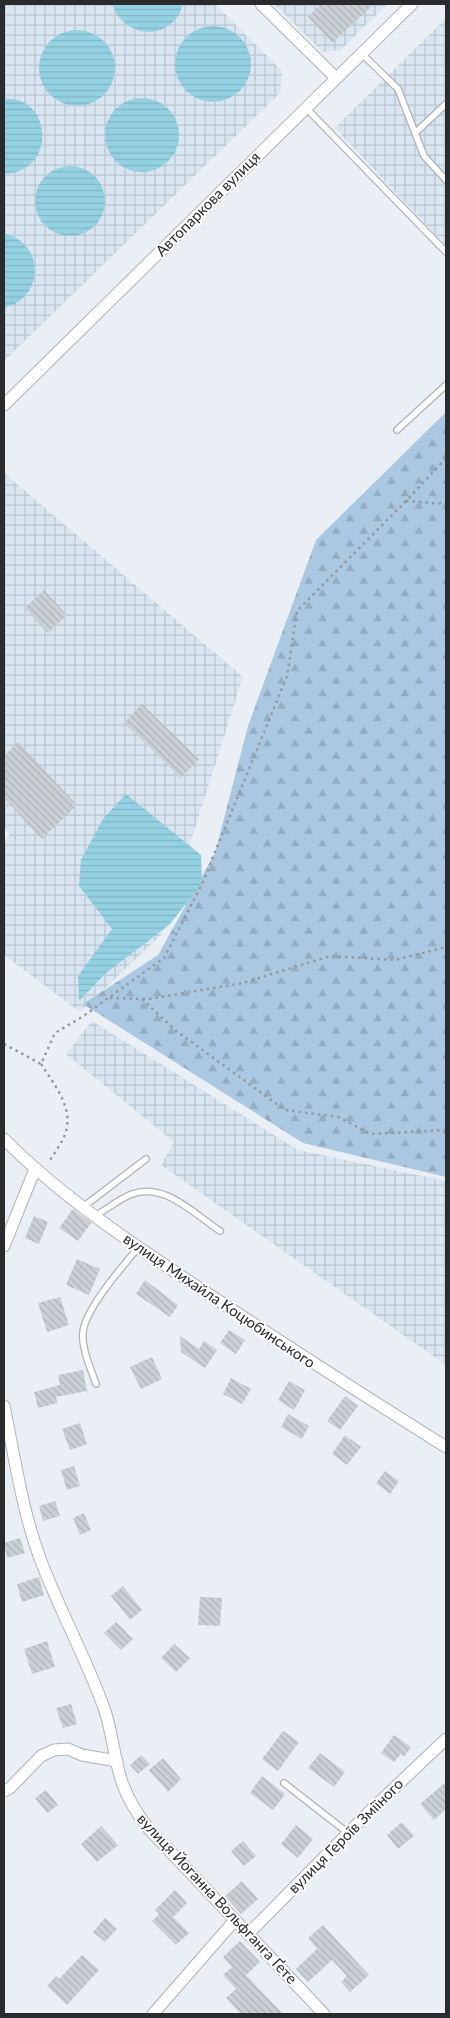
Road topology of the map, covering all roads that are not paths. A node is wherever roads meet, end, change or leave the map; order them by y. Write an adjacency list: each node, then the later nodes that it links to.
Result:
1 (260, 4): 4 (street)
2 (412, 4): 3 (street, Автопаркова вулиця)
3 (362, 53): 4 (street, Автопаркова вулиця); 7 (lane)
4 (336, 78): 6 (street, Автопаркова вулиця)
5 (446, 104): 7 (lane)
6 (306, 108): 9 (lane); 11 (street, Автопаркова вулиця)
7 (416, 133): 8 (lane)
8 (446, 180)
9 (446, 252)
10 (446, 385): 12 (lane)
11 (4, 405)
12 (397, 430)
13 (4, 1139): 15 (street, вулиця Михайла Коцюбинського)
14 (146, 1159): 16 (lane)
15 (38, 1171): 16 (street, вулиця Михайла Коцюбинського); 19 (street)
16 (83, 1207): 17 (street, вулиця Михайла Коцюбинського)
17 (95, 1216): 18 (lane); 20 (street, вулиця Михайла Коцюбинського)
18 (220, 1232)
19 (4, 1246)
20 (138, 1248): 21 (lane); 23 (street, вулиця Михайла Коцюбинського)
21 (96, 1384)
22 (4, 1406): 25 (street, вулиця Йоганна Вольфганга Ґете)
23 (446, 1447)
24 (446, 1739): 28 (street, вулиця Героїв Зміїного)
25 (116, 1761): 27 (street); 29 (street, вулиця Йоганна Вольфганга Ґете)
26 (284, 1782): 28 (lane)
27 (4, 1791)
28 (348, 1833): 30 (street, вулиця Героїв Зміїного)
29 (235, 1920): 30 (street, вулиця Йоганна Вольфганга Ґете); 31 (street)
30 (248, 1934): 32 (street, вулиця Йоганна Вольфганга Ґете)
31 (153, 2014)
32 (324, 2014)

